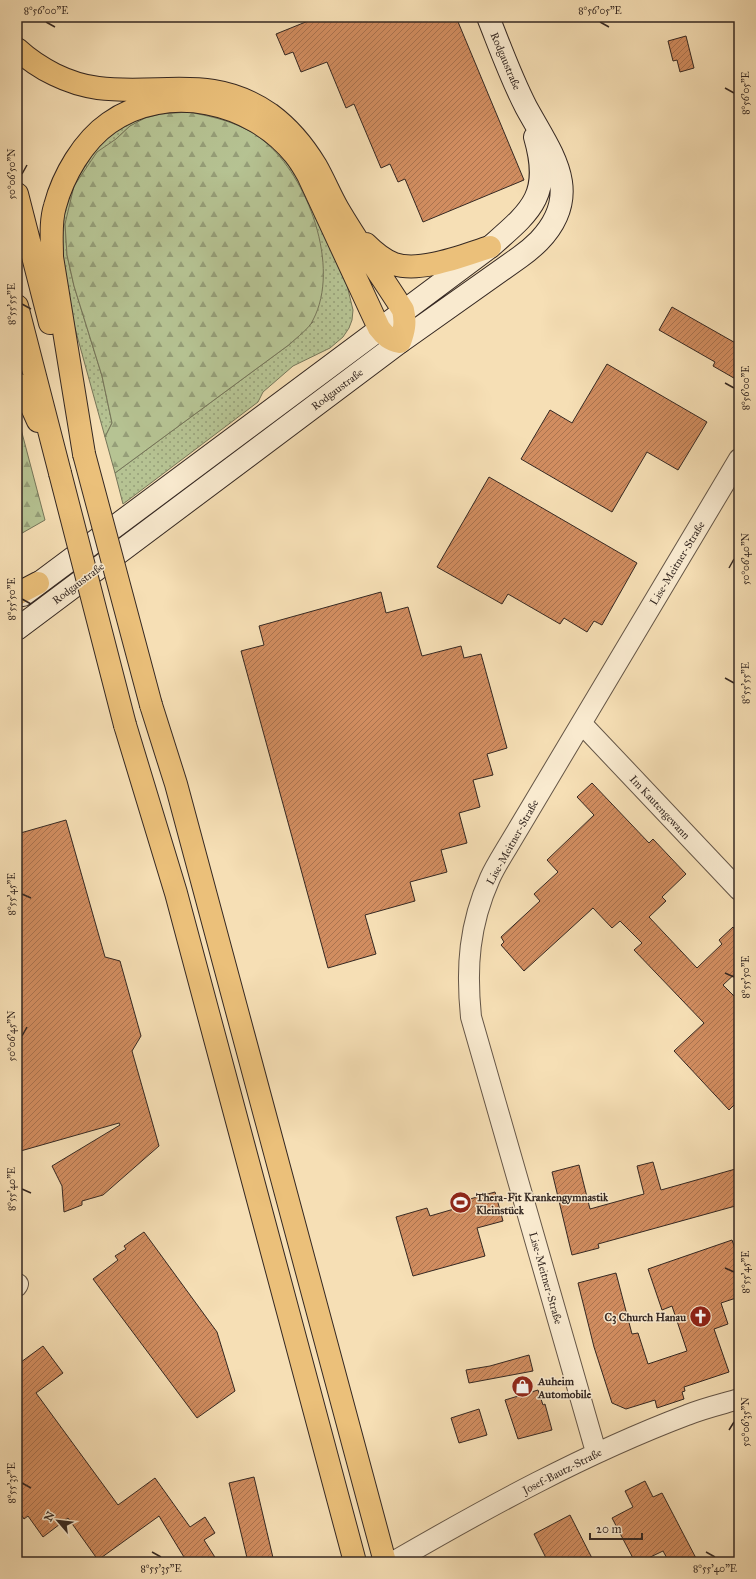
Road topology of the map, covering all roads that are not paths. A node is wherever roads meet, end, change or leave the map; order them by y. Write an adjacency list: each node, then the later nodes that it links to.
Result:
1 (488, 17): 3 (main road, Rodgaustraße)
2 (17, 49): 5 (highway)
3 (525, 106): 6 (main road, Rodgaustraße); 10 (main road, Rodgaustraße)
4 (17, 194): 12 (highway)
5 (351, 229): 6 (highway); 8 (highway)
6 (490, 247): 8 (main road, Rodgaustraße)
7 (17, 306): 14 (highway)
8 (403, 310): 9 (main road, Rodgaustraße); 10 (highway)
9 (379, 328): 10 (highway); 12 (highway); 15 (main road, Rodgaustraße)
10 (400, 342): 18 (main road, Rodgaustraße)
11 (17, 384): 14 (highway)
12 (84, 454): 24 (highway, bridge)
13 (739, 459): 19 (street, Lise-Meitner-Straße)
14 (60, 473): 23 (highway, bridge)
15 (38, 584): 16 (highway); 17 (main road, Rodgaustraße)
16 (17, 594)
17 (17, 599)
18 (17, 629)
19 (582, 724): 20 (street, Im Kautengewann); 22 (street, Lise-Meitner-Straße)
20 (739, 890)
21 (739, 1399): 22 (street, Josef-Bautz-Straße)
22 (596, 1452): 25 (street, Josef-Bautz-Straße)
23 (354, 1557)
24 (385, 1562)
25 (393, 1562)

